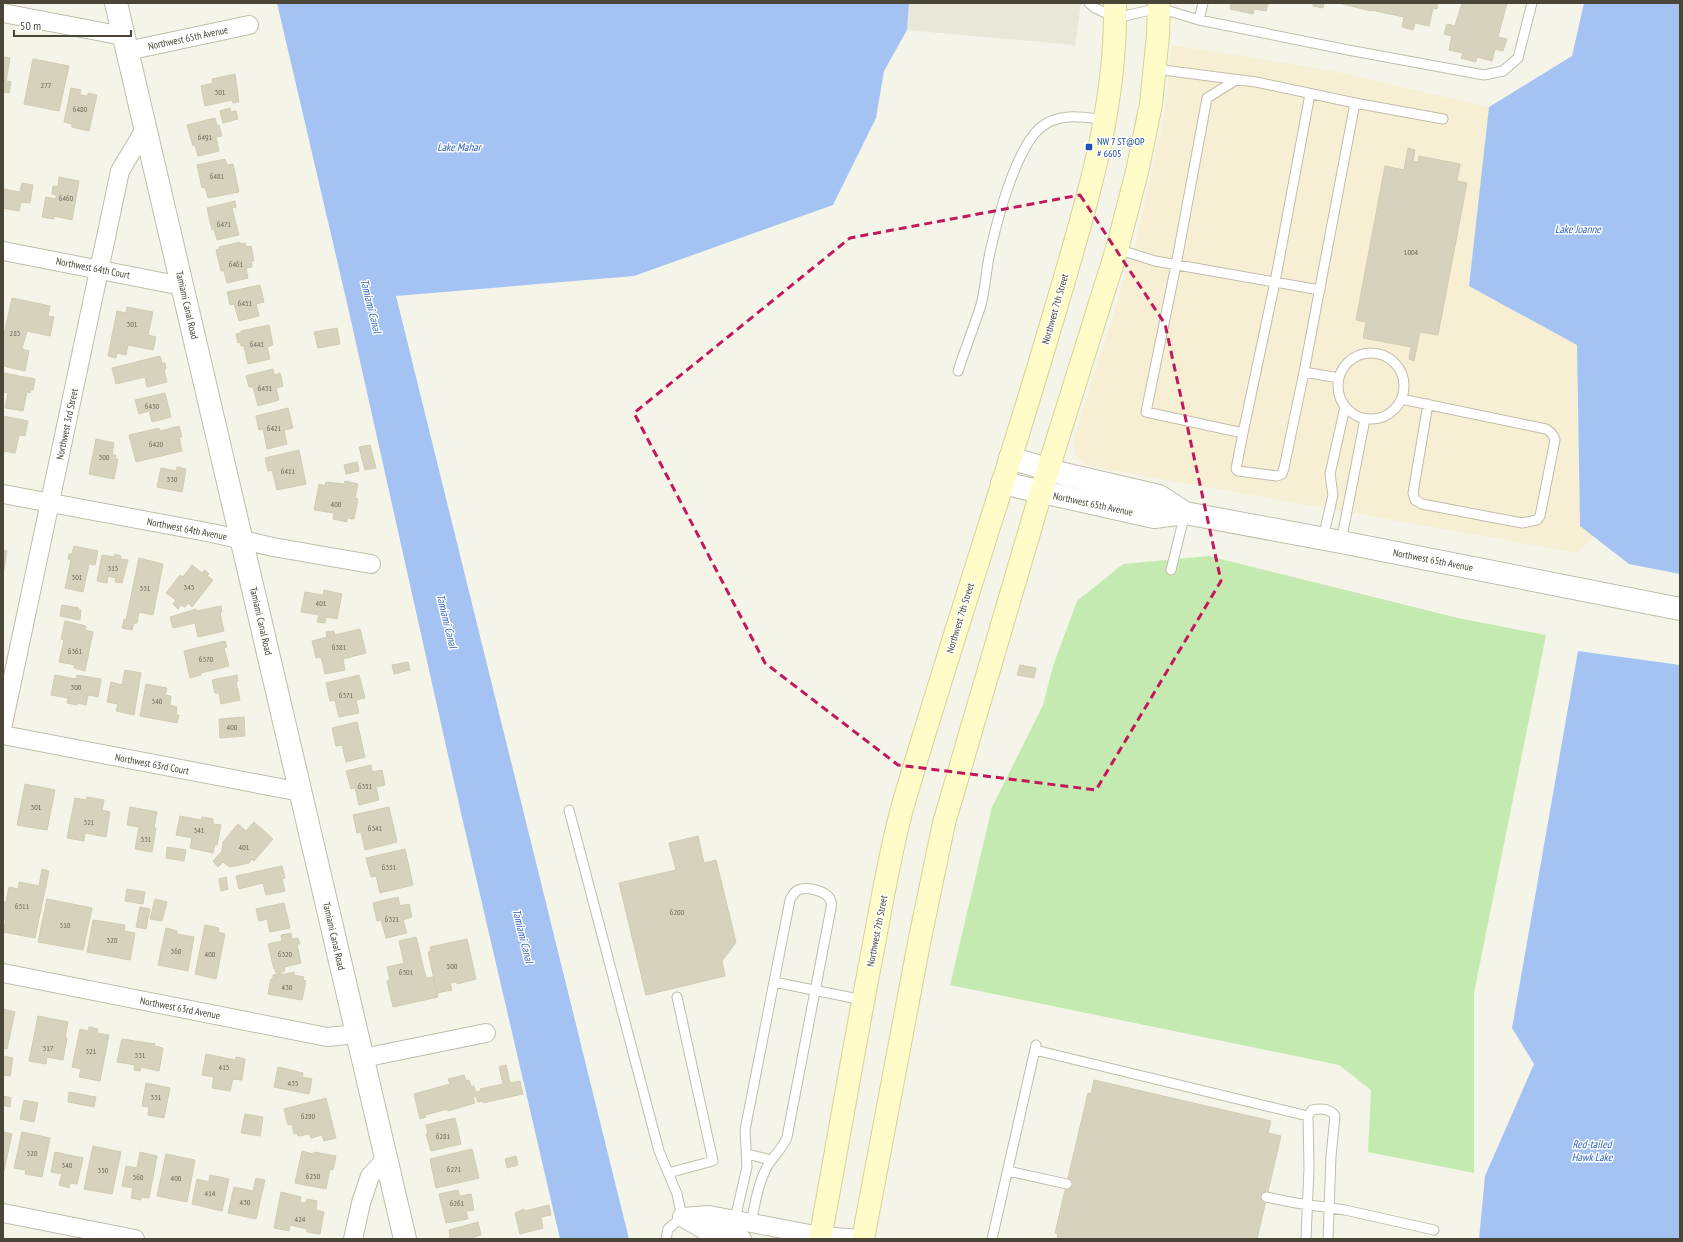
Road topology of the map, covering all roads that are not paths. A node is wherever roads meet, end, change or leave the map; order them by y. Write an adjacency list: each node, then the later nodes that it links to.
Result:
1 (116, 3): 10 (street, Tamiami Canal Road)
2 (1089, 3): 6 (lane)
3 (1203, 3): 8 (lane)
4 (1532, 3): 8 (lane)
5 (1159, 6): 6 (lane); 8 (lane); 11 (main road)
6 (1116, 11): 15 (main road, Northwest 7th Street)
7 (3, 13): 10 (street, Northwest 65th Avenue)
8 (1199, 20)
9 (249, 25): 10 (street, Northwest 65th Avenue)
10 (125, 44): 17 (street, Tamiami Canal Road)
11 (1155, 69): 12 (lane); 18 (main road)
12 (1236, 80): 13 (lane); 20 (lane)
13 (1310, 94): 14 (lane); 22 (lane)
14 (1355, 103): 16 (lane); 24 (lane)
15 (1106, 120): 25 (lane); 33 (main road, Northwest 7th Street)
16 (1443, 120)
17 (145, 129): 21 (street, Northwest 3rd Street); 23 (street, Tamiami Canal Road)
18 (1117, 249): 20 (lane); 34 (main road)
19 (3, 251): 21 (street, Northwest 64th Court)
20 (1176, 265): 22 (lane); 32 (lane)
21 (99, 269): 23 (street, Northwest 64th Court); 38 (street, Northwest 3rd Street)
22 (1275, 282): 24 (lane); 32 (lane)
23 (182, 286): 40 (street, Tamiami Canal Road)
24 (1320, 290): 26 (lane)
25 (958, 371)
26 (1304, 372): 27 (lane); 32 (lane)
27 (1339, 378): 28 (lane); 30 (lane)
28 (1401, 399): 29 (lane); 31 (lane)
29 (1428, 404): 29 (lane)
30 (1346, 407): 31 (lane); 41 (lane)
31 (1365, 419): 41 (lane)
32 (1243, 433)
33 (1010, 458): 34 (street, Northwest 65th Avenue); 35 (main road, Northwest 7th Street)
34 (1049, 469): 36 (main road); 39 (street, Northwest 65th Avenue)
35 (1002, 483): 36 (street, Northwest 65th Avenue); 53 (main road, Northwest 7th Street)
36 (1041, 492): 39 (street, Northwest 65th Avenue); 77 (main road)
37 (3, 494): 38 (street, Northwest 64th Avenue)
38 (51, 503): 40 (street, Northwest 64th Avenue); 45 (street, Northwest 3rd Street)
39 (1185, 513): 41 (street, Northwest 65th Avenue); 43 (lane)
40 (242, 540): 42 (street, Northwest 64th Avenue); 47 (street, Tamiami Canal Road)
41 (1332, 540): 44 (street, Northwest 65th Avenue)
42 (371, 564)
43 (1170, 570)
44 (1680, 609)
45 (3, 724)
46 (3, 735): 47 (street, Northwest 63rd Court)
47 (301, 792): 55 (street, Tamiami Canal Road)
48 (568, 810): 62 (lane)
49 (3, 973): 55 (street, Northwest 63rd Avenue)
50 (774, 982): 51 (lane); 51 (lane); 58 (lane)
51 (815, 990): 53 (lane); 60 (lane)
52 (677, 997): 62 (lane)
53 (863, 1000): 71 (main road, Northwest 7th Street)
54 (486, 1033): 56 (street)
55 (357, 1034): 56 (street, Tamiami Canal Road)
56 (363, 1058): 59 (street, Tamiami Canal Road)
57 (1308, 1116): 61 (lane); 65 (lane); 66 (lane)
58 (747, 1154): 60 (lane); 69 (lane)
59 (386, 1159): 73 (street); 74 (street, Tamiami Canal Road)
60 (771, 1160): 69 (lane)
61 (1008, 1171): 63 (lane); 78 (lane)
62 (668, 1173): 68 (lane)
63 (1067, 1184)
64 (1266, 1197): 65 (lane)
65 (1308, 1204): 66 (lane); 79 (lane)
66 (1329, 1207): 70 (lane); 80 (lane)
67 (3, 1213): 72 (street)
68 (682, 1216): 69 (street); 75 (lane); 76 (street)
69 (743, 1221): 71 (street)
70 (1434, 1230)
71 (820, 1237): 77 (street)
72 (135, 1239)
73 (353, 1239)
74 (405, 1239)
75 (666, 1239)
76 (742, 1239)
77 (862, 1239)
78 (992, 1239)
79 (1306, 1239)
80 (1328, 1239)

